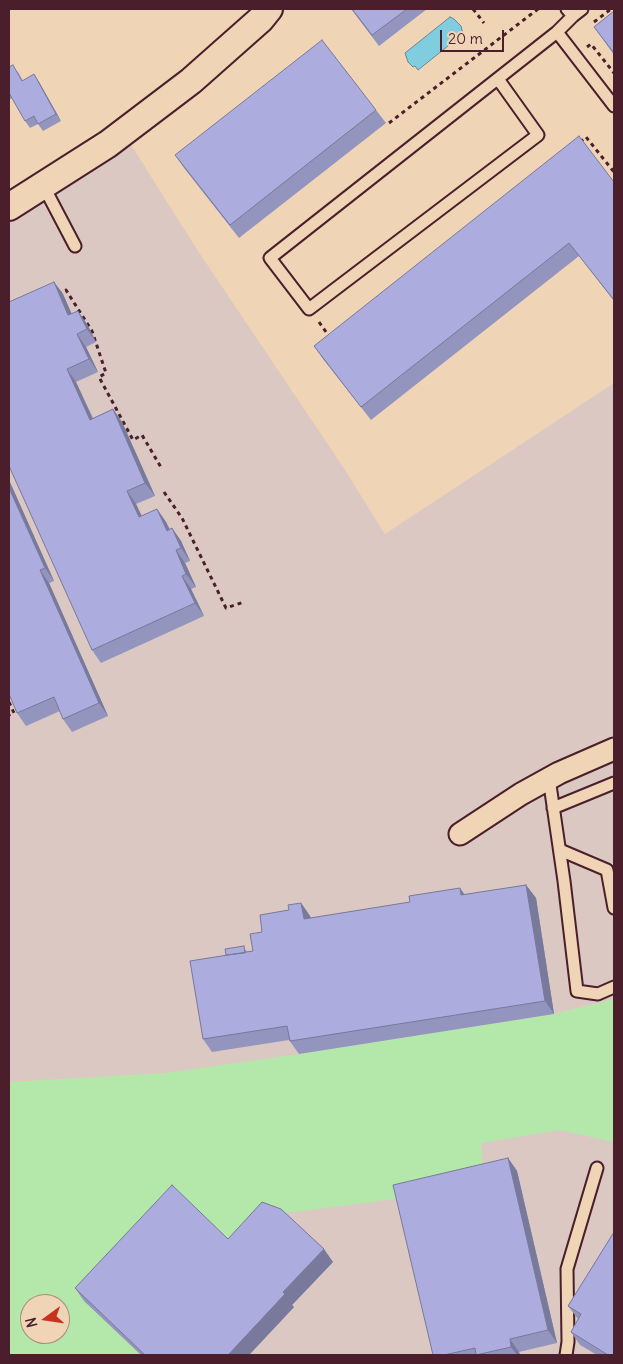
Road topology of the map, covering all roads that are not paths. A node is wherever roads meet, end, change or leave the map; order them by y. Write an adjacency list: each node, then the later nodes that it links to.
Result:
1 (269, 9): 6 (street)
2 (574, 11): 3 (lane)
3 (558, 32): 4 (lane); 5 (lane)
4 (498, 79): 4 (lane)
5 (614, 106)
6 (43, 185): 7 (street); 8 (lane)
7 (9, 206)
8 (75, 246)
9 (614, 749): 10 (street)
10 (549, 778): 12 (lane); 13 (street)
11 (614, 783): 12 (lane)
12 (553, 808): 14 (lane)
13 (460, 834)
14 (560, 850): 15 (lane); 16 (lane)
15 (614, 908)
16 (614, 987)
17 (597, 1168): 18 (lane)
18 (566, 1355)

